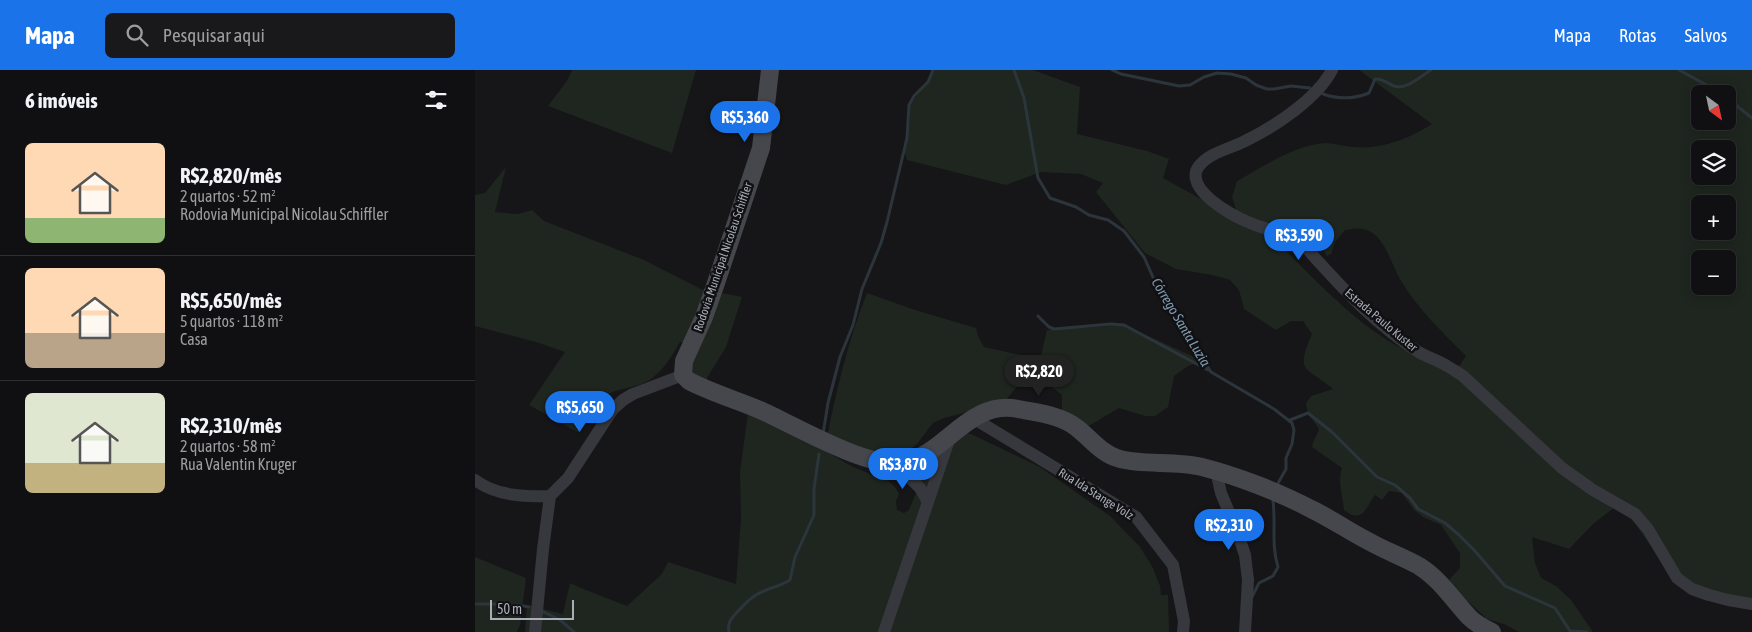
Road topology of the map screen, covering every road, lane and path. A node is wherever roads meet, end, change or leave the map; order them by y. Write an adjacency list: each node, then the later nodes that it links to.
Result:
1 (770, 70): 3 (street, Rodovia Municipal Nicolau Schiffler)
2 (1332, 70): 11 (street, Estrada Paulo Kuster)
3 (683, 375): 6 (street); 9 (street)
4 (973, 418): 5 (street); 7 (street); 14 (street, Rua Ida Stange Volz)
5 (951, 434): 6 (street); 10 (street)
6 (896, 464): 10 (street)
7 (1216, 471): 15 (street); 16 (street)
8 (475, 480): 9 (street)
9 (550, 496): 12 (street)
10 (928, 502): 13 (street)
11 (1752, 604)
12 (535, 632)
13 (884, 632)
14 (1183, 632)
15 (1245, 632)
16 (1492, 632)

